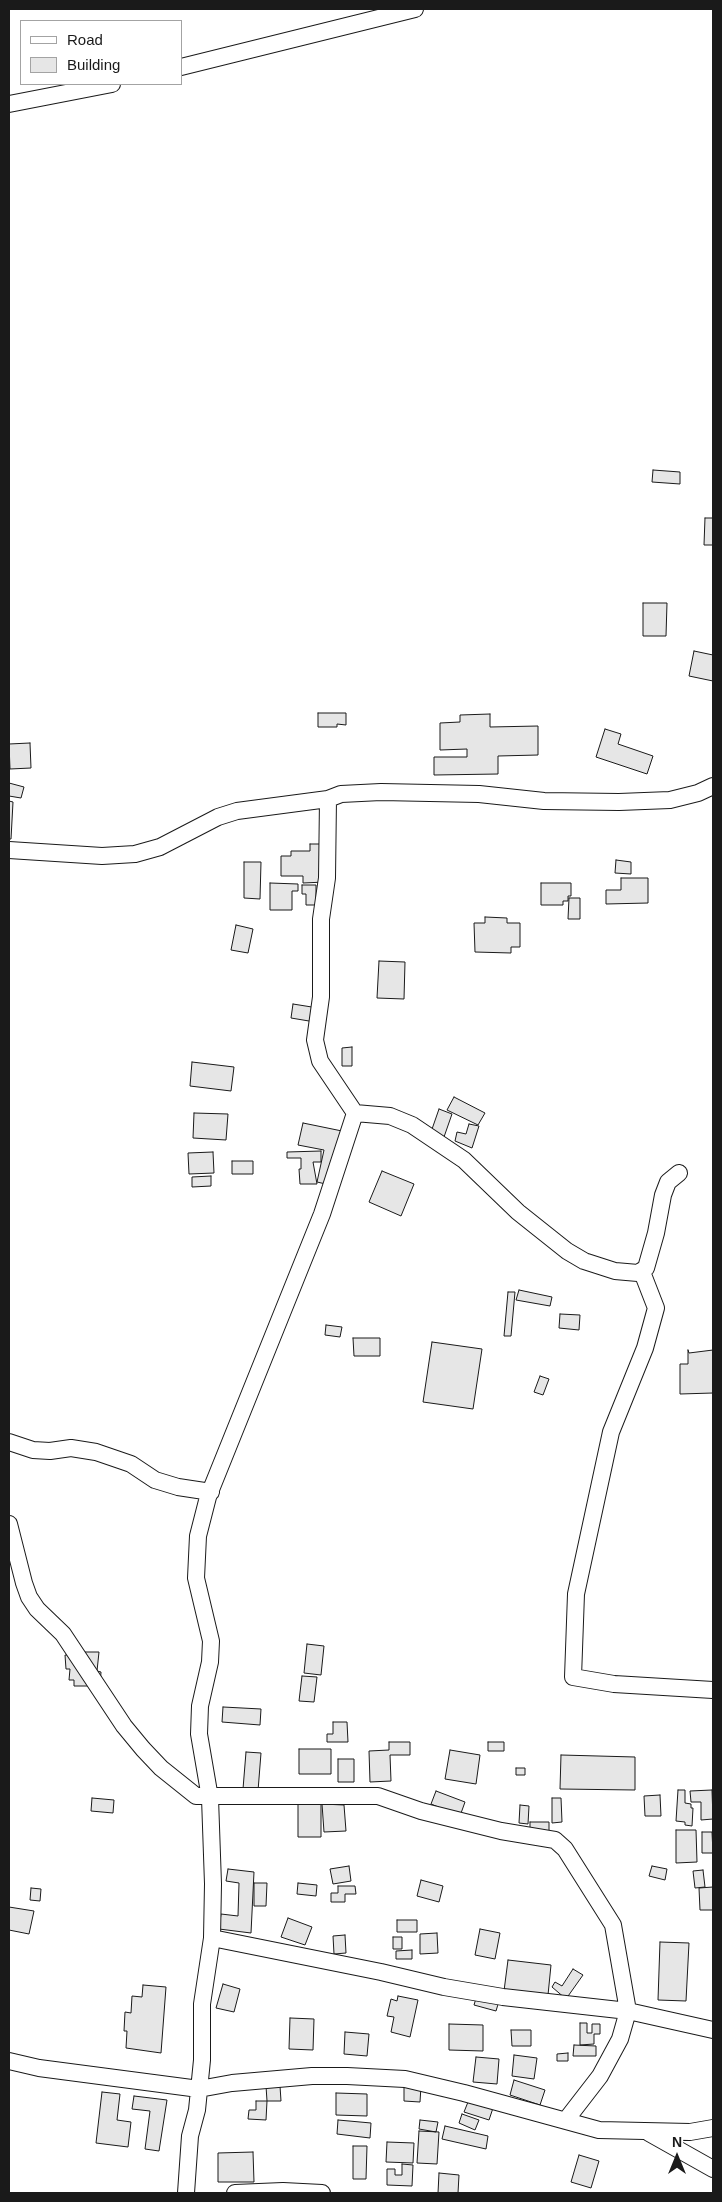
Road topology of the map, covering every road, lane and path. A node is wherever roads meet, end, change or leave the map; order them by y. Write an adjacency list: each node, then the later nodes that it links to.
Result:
1 (415, 9): 2 (street)
2 (396, 11): 3 (street)
3 (182, 67)
4 (107, 85): 5 (street)
5 (9, 104)
6 (713, 786): 7 (street)
7 (328, 799): 8 (street); 9 (street)
8 (9, 850)
9 (355, 1113): 11 (street); 13 (street)
10 (679, 1173): 11 (street)
11 (642, 1272): 15 (street)
12 (9, 1442): 13 (street)
13 (212, 1492): 16 (street)
14 (9, 1524): 16 (street)
15 (713, 1690)
16 (210, 1798): 17 (street); 18 (street)
17 (212, 1938): 18 (street); 21 (street)
18 (628, 2011): 19 (street); 22 (street)
19 (713, 2030)
20 (9, 2061): 21 (street)
21 (199, 2089): 22 (street); 26 (street)
22 (566, 2120): 24 (street)
23 (713, 2128): 24 (street)
24 (647, 2132): 25 (street)
25 (713, 2169)
26 (186, 2193)
27 (235, 2193): 28 (street)
28 (322, 2193)

